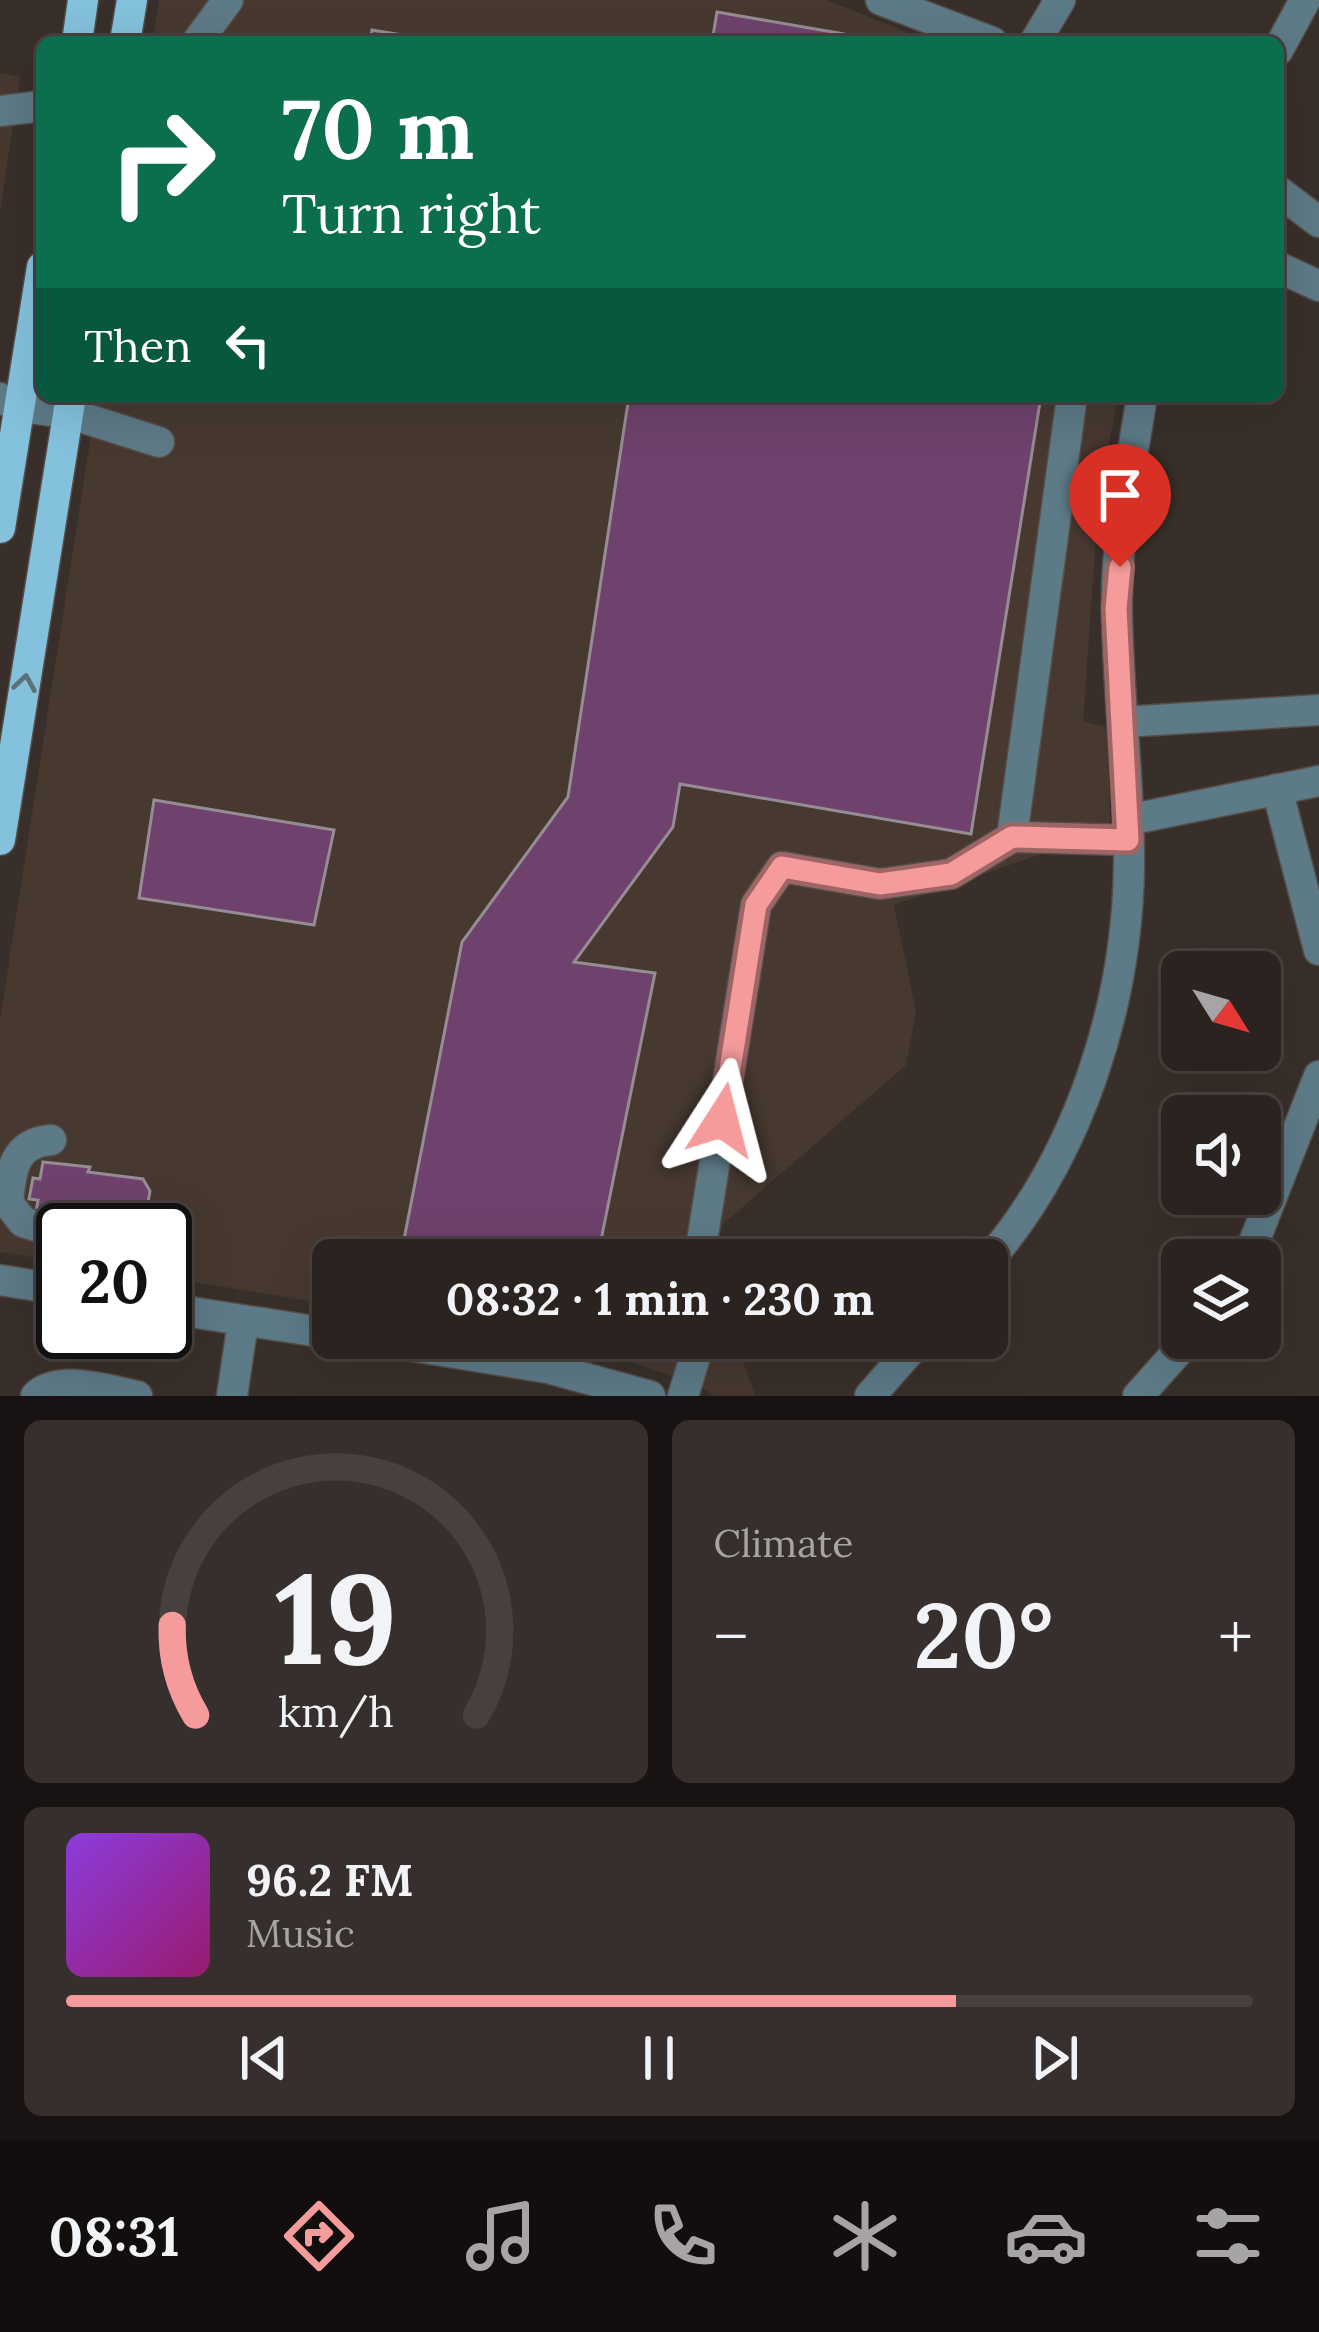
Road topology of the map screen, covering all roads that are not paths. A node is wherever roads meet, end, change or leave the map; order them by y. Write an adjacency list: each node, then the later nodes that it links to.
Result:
1 (83, 0): 7 (main road)
2 (132, 0): 8 (main road)
3 (229, 0): 9 (street)
4 (881, 0): 10 (street)
5 (1060, 0): 11 (street)
6 (1305, 0): 12 (street)
7 (78, 36)
8 (126, 36)
9 (202, 36)
10 (976, 36)
11 (1039, 36)
12 (1284, 39)
13 (36, 107): 14 (street)
14 (0, 111)
15 (1284, 195): 16 (street)
16 (1319, 222)
17 (1284, 270): 18 (street)
18 (1319, 286)
19 (36, 292): 20 (main road)
20 (10, 402): 23 (street); 25 (main road)
21 (1071, 402): 31 (street)
22 (1141, 402): 27 (street)
23 (70, 405): 24 (street); 32 (main road, one-way to 23)
24 (159, 442)
25 (0, 528)
26 (1319, 710): 27 (street)
27 (1123, 722): 30 (street)
28 (1319, 781): 29 (street)
29 (1277, 790): 30 (street); 33 (street)
30 (1128, 830): 31 (street); 38 (street)
31 (1012, 837): 37 (street)
32 (0, 840)
33 (1319, 950)
34 (1319, 1076): 39 (street)
35 (51, 1139): 36 (street)
36 (36, 1226)
37 (702, 1239)
38 (1007, 1239)
39 (1255, 1239)
40 (0, 1280): 41 (street)
41 (36, 1286)
42 (192, 1313): 43 (street)
43 (243, 1322): 44 (street); 51 (street)
44 (312, 1331)
45 (492, 1359): 52 (street)
46 (694, 1359): 53 (street)
47 (903, 1359): 54 (street)
48 (1171, 1359): 55 (street)
49 (36, 1396): 50 (street)
50 (137, 1396)
51 (232, 1396)
52 (650, 1396)
53 (683, 1396)
54 (870, 1396)
55 (1138, 1396)

